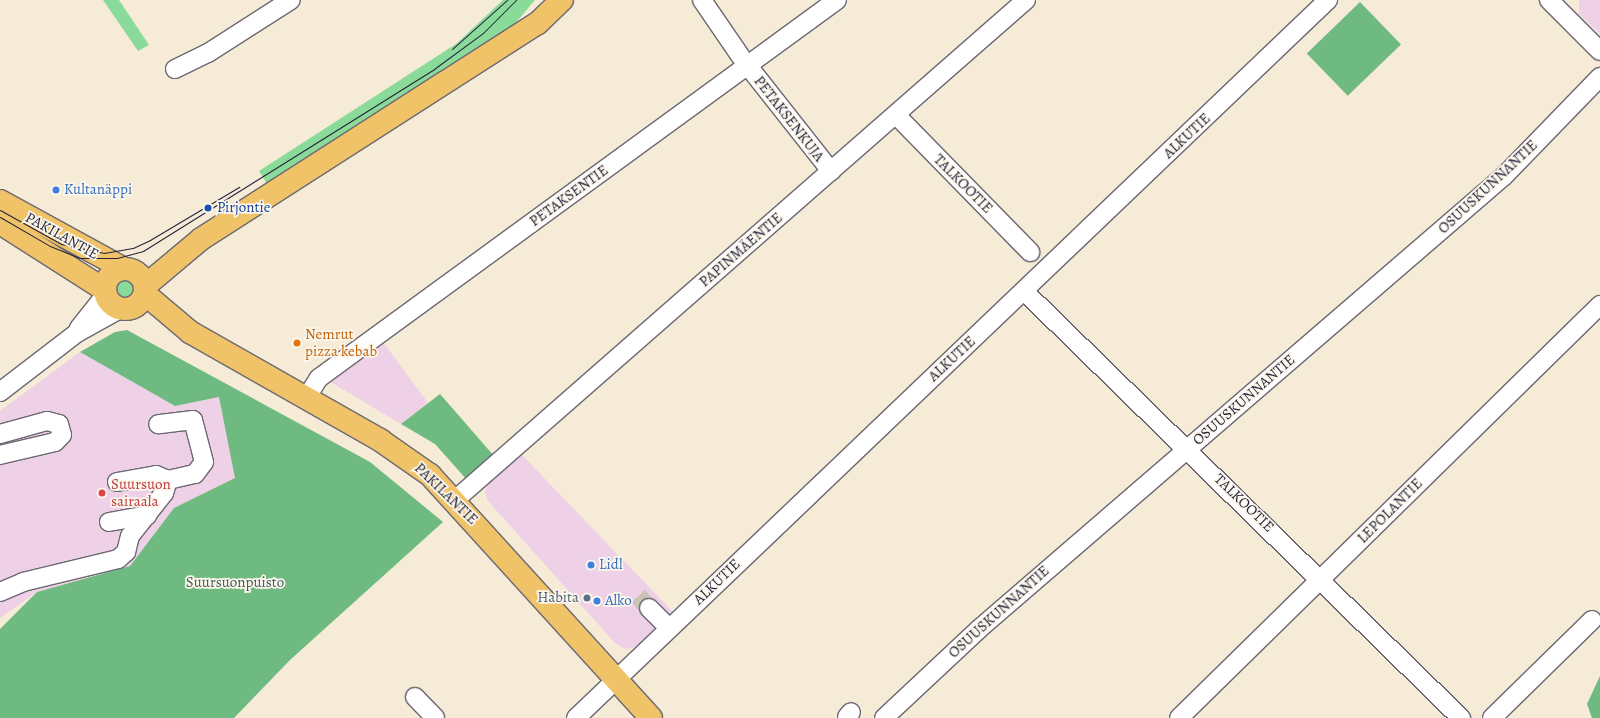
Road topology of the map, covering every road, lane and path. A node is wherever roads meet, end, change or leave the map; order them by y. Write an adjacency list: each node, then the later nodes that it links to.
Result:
1 (291, 0): 12 (street)
2 (542, 0): 9 (main road)
3 (562, 0): 9 (main road)
4 (702, 0): 11 (street, PETAKSENKUJA)
5 (838, 0): 11 (street, PETAKSENTIE)
6 (1026, 0): 14 (street, PAPINMÄENTIE)
7 (1328, 0): 20 (street, ALKUTIE)
8 (1555, 2): 10 (street)
9 (510, 39): 19 (main road)
10 (1600, 51)
11 (745, 61): 15 (street, PETAKSENKUJA); 25 (street, PETAKSENTIE)
12 (175, 69)
13 (1600, 77): 28 (street, OSUUSKUNNANTIE)
14 (896, 115): 15 (street, PAPINMÄENTIE); 18 (street, TALKOOTIE)
15 (831, 171): 32 (street, PAPINMÄENTIE)
16 (0, 201): 19 (main road, PAKILANTIE)
17 (0, 223): 21 (main road, PAKILANTIE)
18 (1030, 252)
19 (137, 280): 21 (main road); 21 (main road); 23 (main road, PAKILANTIE)
20 (1025, 292): 28 (street, TALKOOTIE); 39 (street, ALKUTIE)
21 (113, 301): 23 (main road, PAKILANTIE); 24 (street)
22 (1600, 305): 35 (street, LEPOLANTIE)
23 (190, 332): 25 (main road, PAKILANTIE)
24 (0, 392)
25 (307, 397): 32 (main road, PAKILANTIE)
26 (158, 424): 30 (street)
27 (0, 434): 29 (street)
28 (1188, 448): 35 (street, TALKOOTIE); 45 (street, OSUUSKUNNANTIE)
29 (0, 455)
30 (168, 480): 31 (street); 33 (street)
31 (117, 482)
32 (455, 500): 40 (main road, PAKILANTIE)
33 (147, 515): 34 (street); 36 (street)
34 (108, 522)
35 (1322, 580): 46 (street, LEPOLANTIE); 47 (street, TALKOOTIE)
36 (0, 592)
37 (649, 608): 39 (street)
38 (1592, 620): 48 (street)
39 (669, 628): 40 (street, ALKUTIE)
40 (616, 680): 43 (street, ALKUTIE); 44 (main road, PAKILANTIE)
41 (415, 697): 42 (street)
42 (435, 718)
43 (576, 718)
44 (651, 718)
45 (884, 718)
46 (1179, 718)
47 (1461, 718)
48 (1492, 718)

